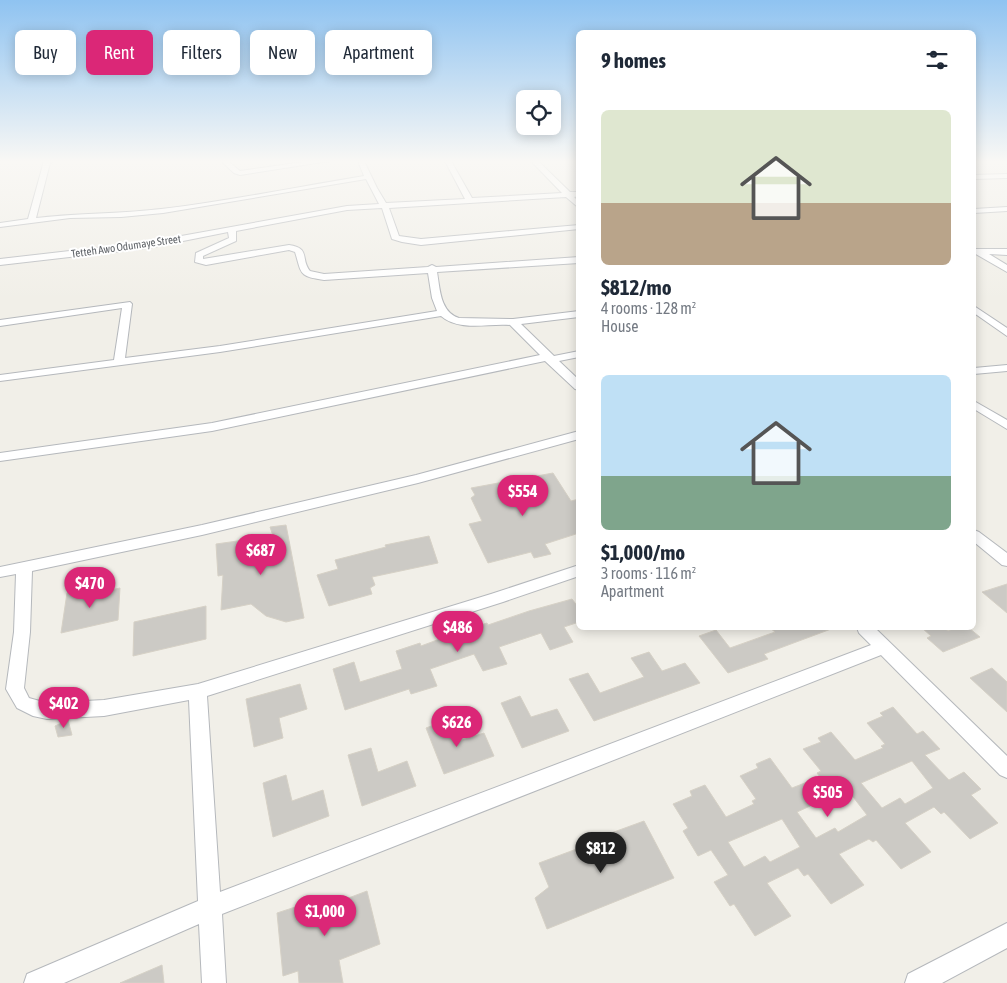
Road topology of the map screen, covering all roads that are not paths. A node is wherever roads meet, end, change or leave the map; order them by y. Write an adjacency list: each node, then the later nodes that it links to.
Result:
1 (36, 207): 6 (street)
2 (188, 207): 6 (street)
3 (385, 207): 8 (street); 9 (street, Tetteh Awo Odumaye Street)
4 (1007, 209): 5 (street)
5 (976, 210)
6 (32, 220): 7 (street)
7 (0, 225)
8 (576, 227)
9 (232, 229): 13 (street, Tetteh Awo Odumaye Street); 14 (street)
10 (977, 251): 11 (street); 15 (street)
11 (1007, 252)
12 (576, 260): 14 (street)
13 (0, 262)
14 (432, 268): 17 (street)
15 (1007, 269)
16 (976, 310): 21 (street)
17 (443, 313): 19 (street); 24 (street)
18 (576, 314): 19 (street)
19 (513, 322): 23 (street)
20 (0, 323): 24 (street)
21 (1007, 333)
22 (576, 354): 23 (street)
23 (548, 358): 28 (street); 32 (street)
24 (119, 362): 27 (street)
25 (1007, 368): 26 (street)
26 (976, 371)
27 (0, 378)
28 (576, 384)
29 (976, 405): 30 (street)
30 (1007, 425)
31 (576, 436): 35 (street)
32 (0, 457)
33 (976, 537): 34 (street)
34 (1007, 561)
35 (24, 567): 37 (street); 40 (street)
36 (576, 571): 40 (street)
37 (0, 572)
38 (867, 630): 39 (street)
39 (883, 647): 41 (street); 42 (street)
40 (198, 691): 42 (street)
41 (1007, 769)
42 (209, 908): 44 (street); 45 (street)
43 (1007, 935): 46 (street)
44 (36, 983)
45 (214, 983)
46 (917, 983)

